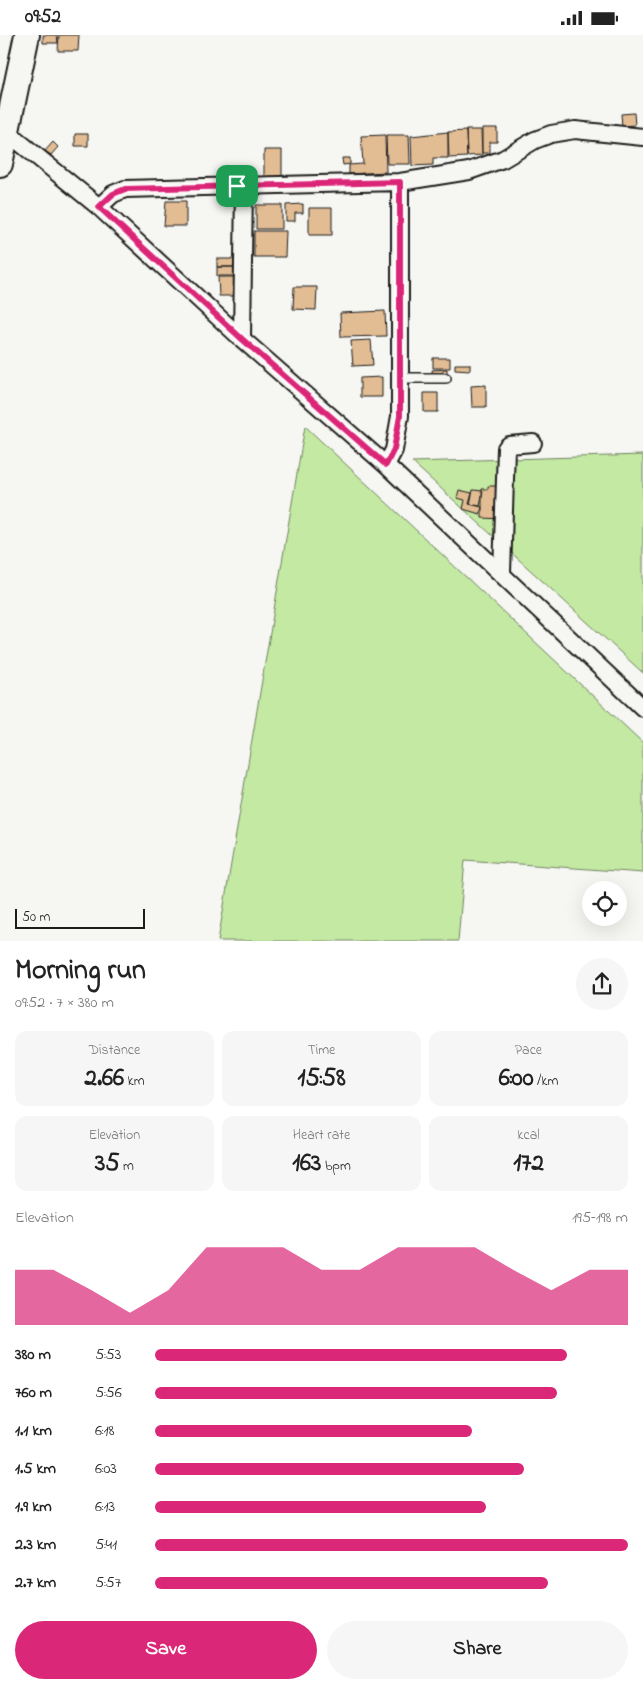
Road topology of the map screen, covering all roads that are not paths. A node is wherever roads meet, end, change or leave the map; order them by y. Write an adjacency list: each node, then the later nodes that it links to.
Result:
1 (27, 35): 2 (street)
2 (6, 117): 4 (street); 7 (street)
3 (643, 137): 5 (street)
4 (0, 164)
5 (400, 182): 6 (street); 9 (street)
6 (244, 186): 7 (street); 8 (street)
7 (99, 207): 8 (street)
8 (242, 339): 12 (street)
9 (400, 378): 10 (lane); 12 (street)
10 (446, 378)
11 (533, 443): 13 (street)
12 (386, 465): 13 (street)
13 (502, 573): 14 (street)
14 (643, 708)

